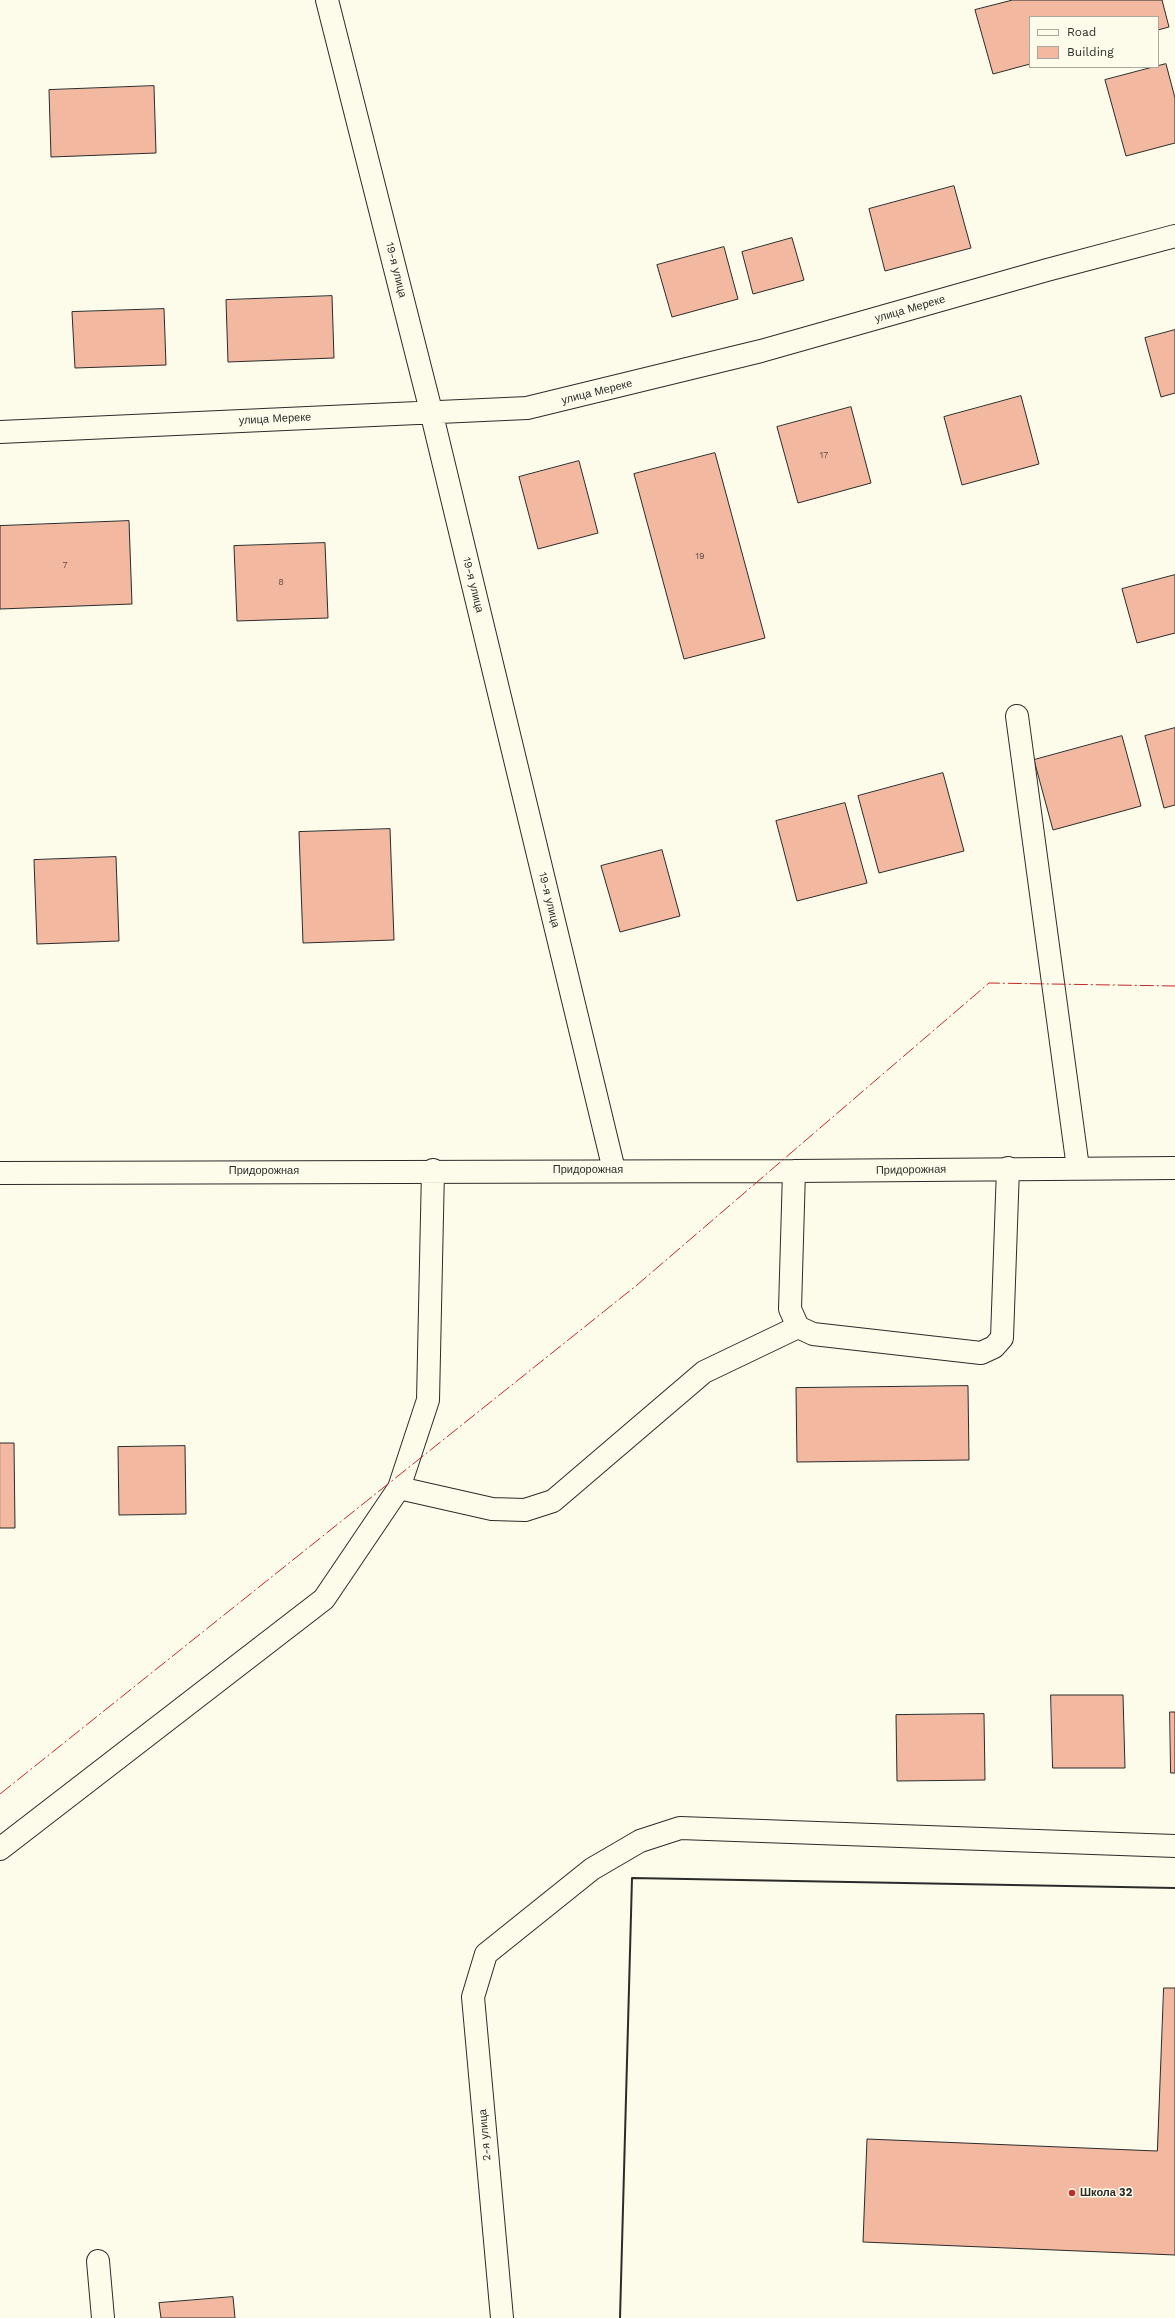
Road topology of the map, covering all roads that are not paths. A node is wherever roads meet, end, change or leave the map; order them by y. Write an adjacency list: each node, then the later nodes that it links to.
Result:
1 (327, 0): 3 (street, 19-я улица)
2 (1175, 236): 3 (street, улица Мереке)
3 (431, 412): 4 (street, улица Мереке); 10 (street, 19-я улица)
4 (0, 432)
5 (1017, 716): 7 (street)
6 (1008, 1168): 7 (street, Придорожная); 11 (street, Придорожная); 13 (street)
7 (1078, 1168): 8 (street, Придорожная)
8 (1175, 1168)
9 (433, 1170): 10 (street, Придорожная); 12 (street, Придорожная); 14 (street)
10 (614, 1170): 11 (street, Придорожная)
11 (794, 1171): 13 (street)
12 (0, 1173)
13 (798, 1327): 14 (street)
14 (399, 1488): 16 (street)
15 (1175, 1846): 19 (street, 2-я улица)
16 (0, 1849)
17 (98, 2261): 18 (street)
18 (103, 2318)
19 (502, 2318)

